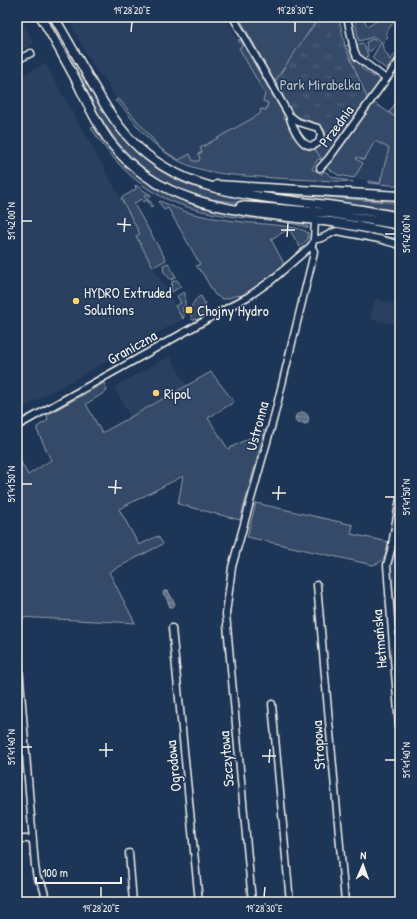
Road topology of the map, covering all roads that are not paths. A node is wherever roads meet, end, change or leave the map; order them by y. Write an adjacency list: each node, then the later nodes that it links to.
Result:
1 (41, 17): 13 (main road)
2 (54, 17): 11 (main road)
3 (233, 17): 9 (street)
4 (347, 17): 8 (street)
5 (30, 52): 6 (street)
6 (17, 60)
7 (400, 60): 8 (street, Przednia)
8 (386, 79): 10 (street, Przednia)
9 (289, 115): 9 (street)
10 (320, 168)
11 (190, 180): 12 (main road); 14 (main road)
12 (400, 197)
13 (216, 206): 15 (main road); 16 (main road)
14 (400, 217)
15 (315, 220): 17 (main road); 18 (street, Graniczna)
16 (400, 225)
17 (400, 235)
18 (314, 239): 19 (street); 20 (street, Graniczna)
19 (400, 245)
20 (311, 246): 21 (street, Graniczna); 24 (street, Ustronna)
21 (17, 426)
22 (400, 499): 28 (street, Hetmańska)
23 (317, 585): 37 (street, Stropowa)
24 (226, 614): 35 (street, Szczytowa)
25 (172, 628): 34 (street, Ogrodowa)
26 (17, 642): 30 (street)
27 (272, 704): 36 (street)
28 (400, 740)
29 (17, 839): 30 (street)
30 (33, 839): 32 (street)
31 (129, 853): 33 (street)
32 (46, 902)
33 (133, 902)
34 (199, 902)
35 (252, 902)
36 (290, 902)
37 (345, 902)

